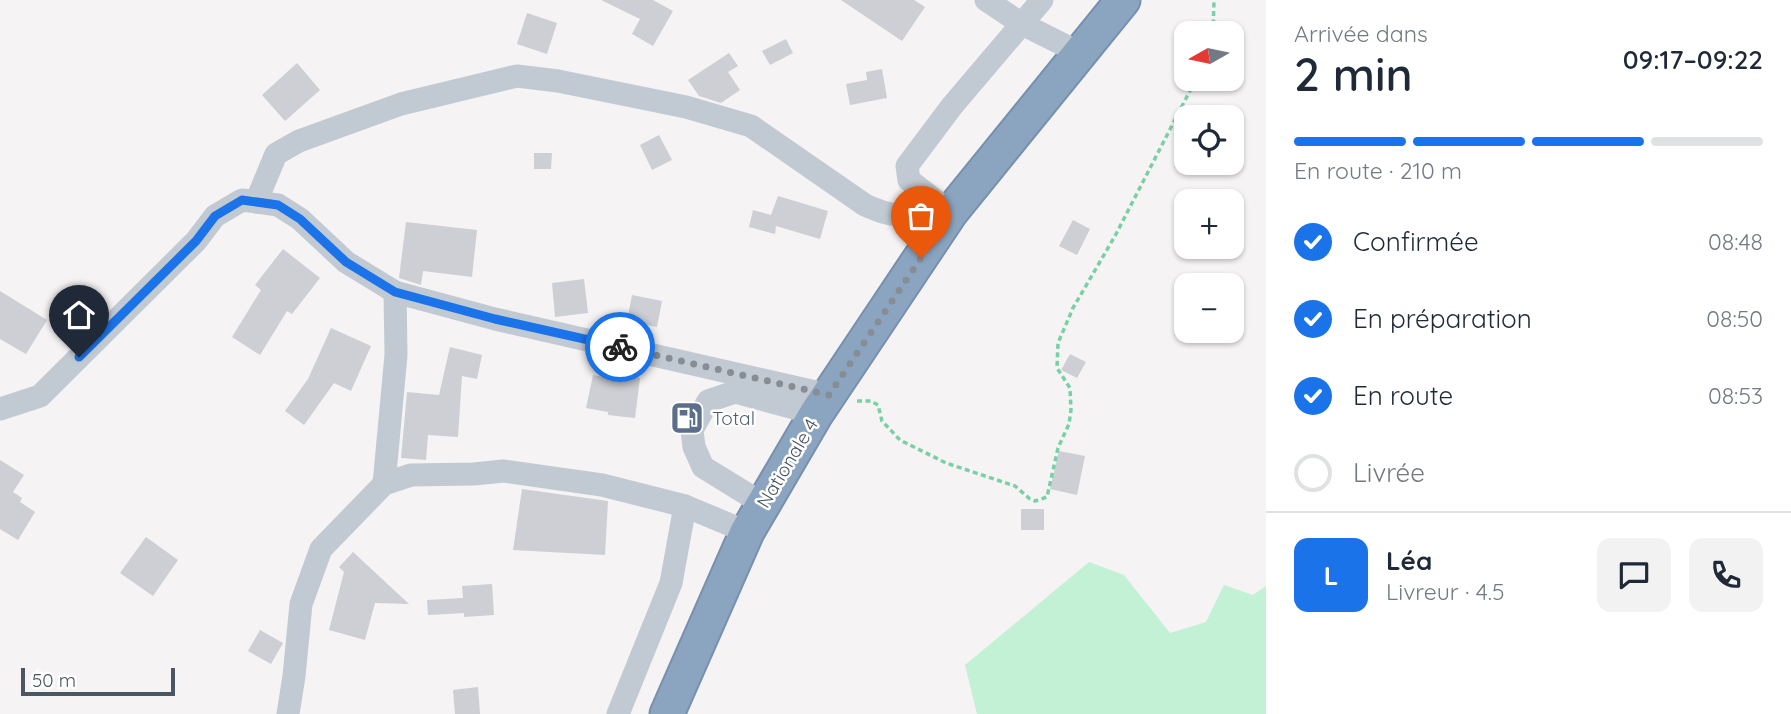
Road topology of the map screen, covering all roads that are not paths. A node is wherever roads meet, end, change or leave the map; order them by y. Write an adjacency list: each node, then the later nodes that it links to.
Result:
1 (986, 0): 4 (street)
2 (1042, 0): 4 (street)
3 (1123, 0): 5 (highway, Nationale 4)
4 (1022, 24): 5 (street); 7 (street)
5 (1080, 53): 7 (highway, Nationale 4)
6 (256, 202): 7 (street); 8 (street); 10 (street)
7 (944, 207): 9 (highway, Nationale 4)
8 (395, 292): 9 (street); 11 (street)
9 (822, 405): 13 (highway, Nationale 4); 13 (street)
10 (0, 409)
11 (384, 484): 12 (street); 14 (street)
12 (685, 506): 13 (street); 15 (street)
13 (755, 518): 16 (highway, Nationale 4)
14 (288, 714)
15 (618, 714)
16 (667, 714)

